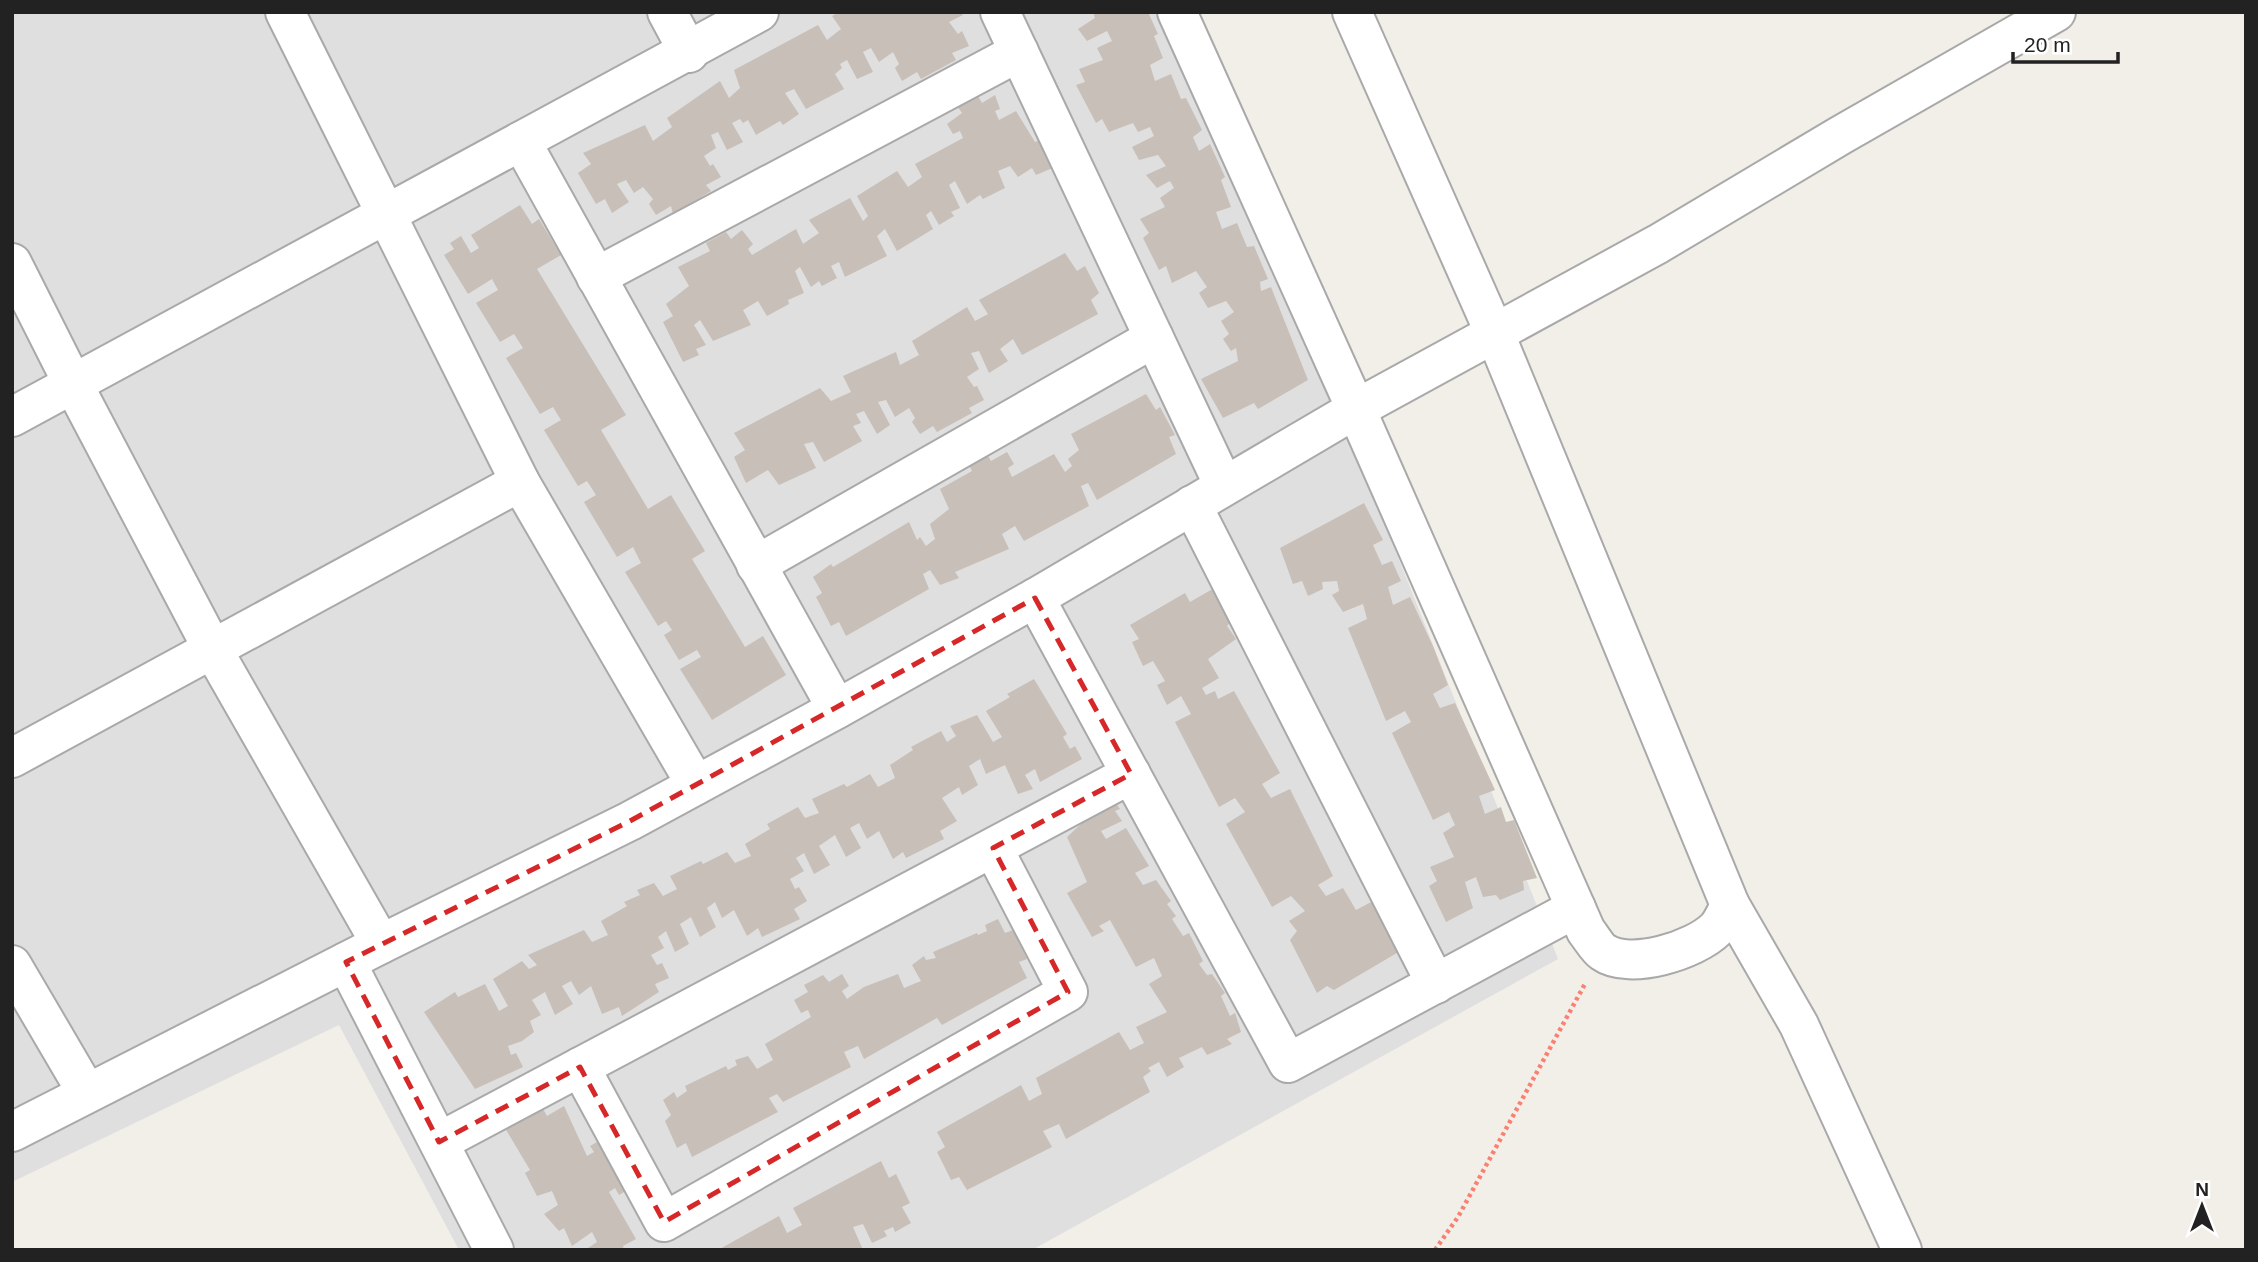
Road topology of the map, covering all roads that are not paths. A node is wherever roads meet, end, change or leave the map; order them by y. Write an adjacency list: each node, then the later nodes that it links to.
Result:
1 (285, 12): 11 (street)
2 (667, 12): 8 (street)
3 (760, 12): 8 (street)
4 (1000, 12): 9 (street)
5 (1177, 12): 17 (street)
6 (1352, 12): 14 (street)
7 (2056, 12): 14 (street)
8 (689, 52): 10 (street)
9 (1019, 52): 13 (street); 15 (street)
10 (521, 141): 11 (street); 13 (street)
11 (388, 214): 16 (street); 19 (street)
12 (12, 263): 16 (street)
13 (596, 277): 21 (street)
14 (1495, 334): 17 (street); 29 (street)
15 (1154, 338): 20 (street); 21 (street)
16 (72, 384): 18 (street); 23 (street)
17 (1356, 408): 20 (street); 30 (street)
18 (12, 417)
19 (520, 482): 23 (street); 27 (street)
20 (1208, 496): 22 (street); 34 (street)
21 (756, 565): 24 (street)
22 (1035, 598): 24 (street); 26 (street)
23 (213, 650): 25 (street); 31 (street)
24 (836, 709): 27 (street)
25 (12, 758)
26 (1131, 775): 28 (street); 34 (street)
27 (696, 785): 31 (street)
28 (993, 848): 35 (street); 35 (street)
29 (1730, 905): 30 (street); 40 (street)
30 (1576, 908): 34 (street)
31 (381, 944): 32 (street)
32 (346, 962): 36 (street); 38 (street)
33 (12, 965): 36 (street)
34 (1436, 984)
35 (580, 1067): 38 (street)
36 (87, 1093): 37 (street)
37 (12, 1132)
38 (439, 1142): 39 (street)
39 (494, 1250)
40 (1902, 1250)

